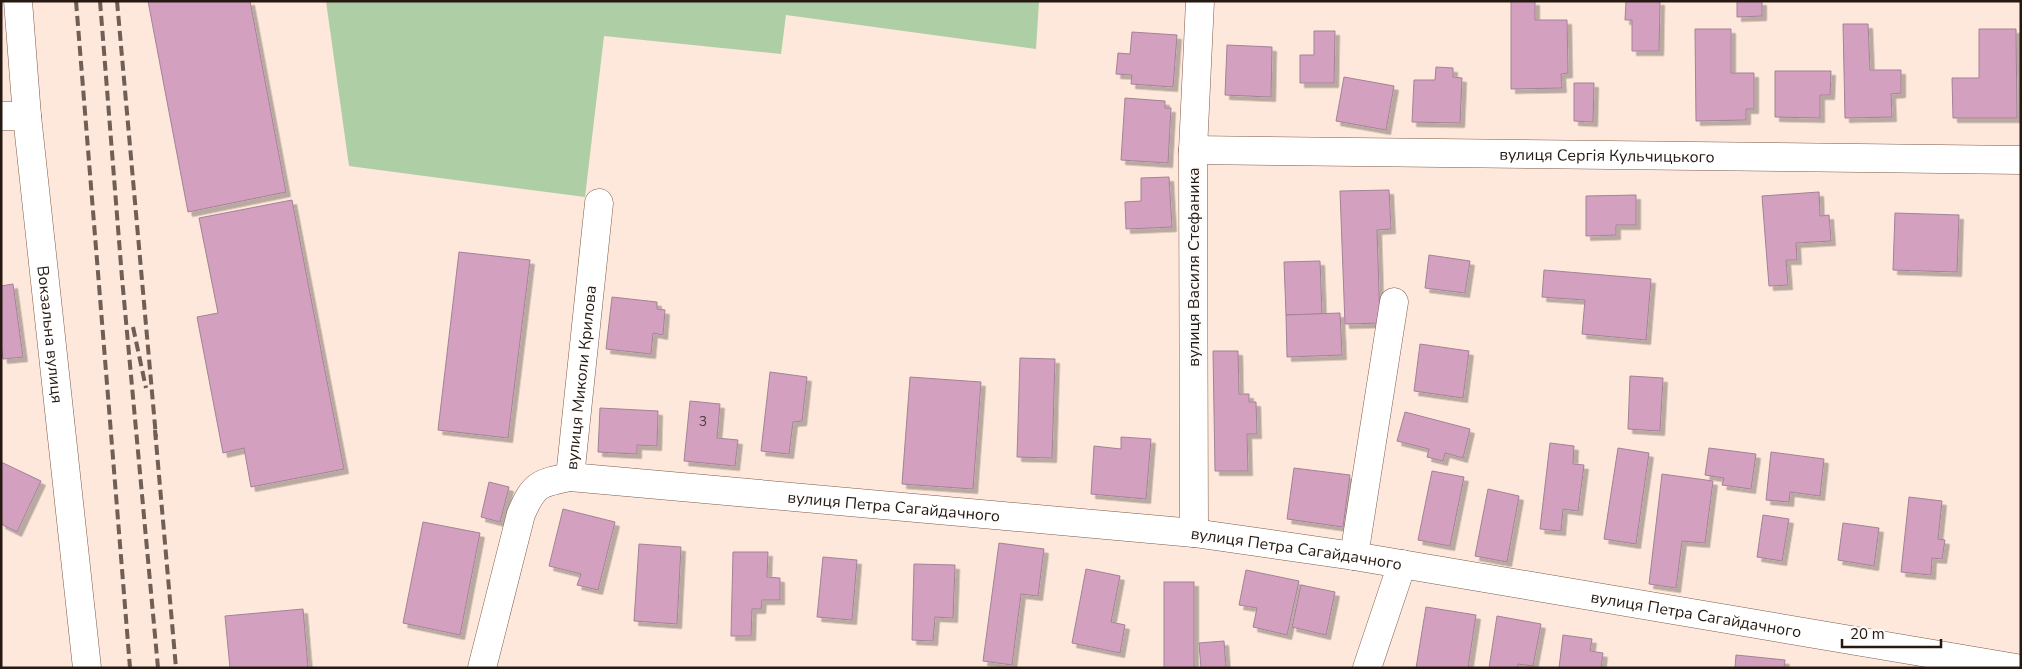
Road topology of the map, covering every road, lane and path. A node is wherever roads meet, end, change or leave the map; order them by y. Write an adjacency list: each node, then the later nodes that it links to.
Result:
1 (18, 1): 3 (street, Вокзальна вулиця)
2 (1200, 1): 4 (street, вулиця Василя Стефаника)
3 (14, 116): 12 (street, Вокзальна вулиця)
4 (1192, 150): 5 (street, вулиця Сергія Кульчицького); 9 (street, вулиця Василя Стефаника)
5 (2021, 160)
6 (599, 204): 8 (street, вулиця Миколи Крилова)
7 (1394, 302): 10 (street)
8 (570, 477): 9 (street, вулиця Петра Сагайдачного); 13 (street, вулиця Миколи Крилова)
9 (1194, 533): 10 (street, вулиця Петра Сагайдачного)
10 (1354, 556): 11 (street, вулиця Петра Сагайдачного)
11 (1402, 564): 14 (street); 15 (street, вулиця Петра Сагайдачного)
12 (87, 668)
13 (482, 668)
14 (1367, 668)
15 (2016, 668)

